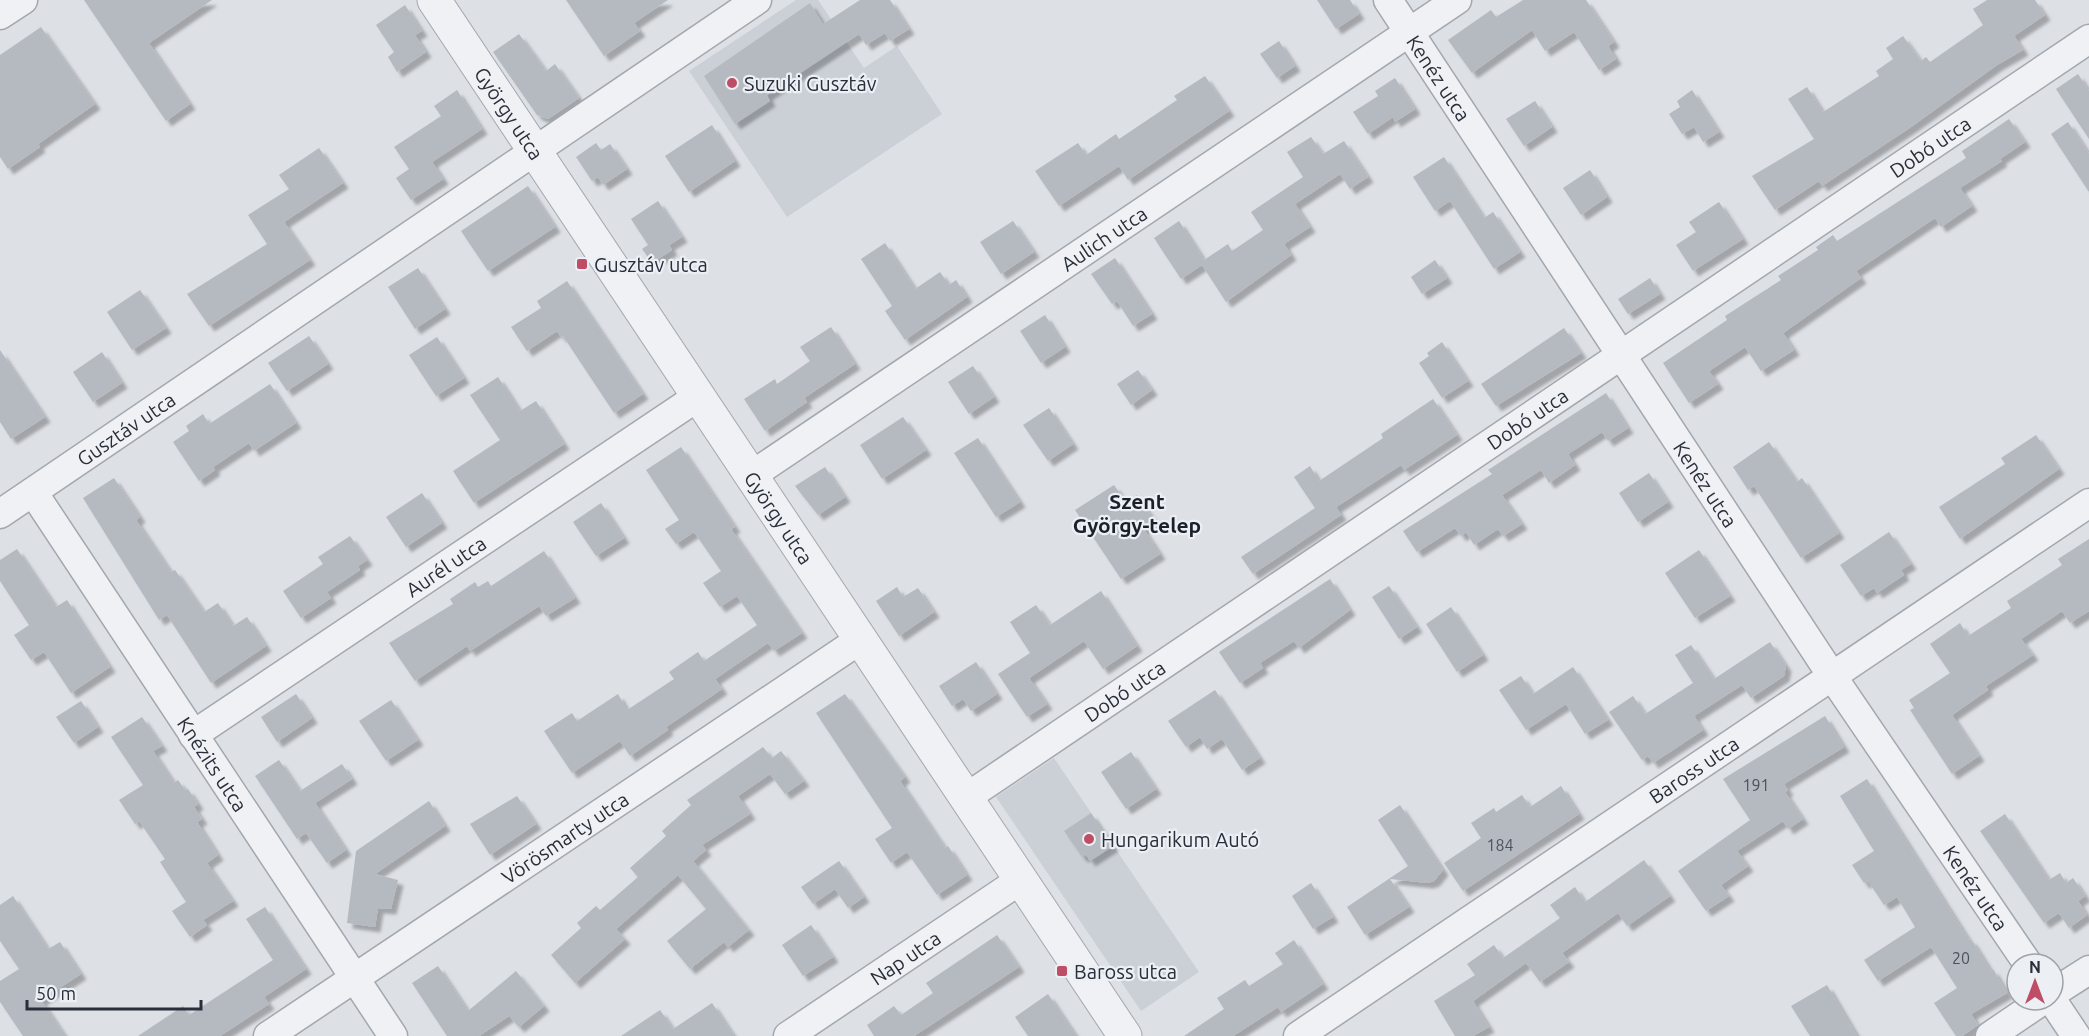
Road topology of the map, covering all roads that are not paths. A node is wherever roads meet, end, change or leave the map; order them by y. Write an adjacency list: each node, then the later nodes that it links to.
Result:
1 (23, 0): 6 (street)
2 (434, 0): 9 (street, György utca)
3 (757, 0): 9 (street, Gusztáv utca)
4 (1388, 0): 7 (street, Kenéz utca)
5 (1457, 0): 7 (street, Aulich utca)
6 (0, 15)
7 (1410, 31): 10 (street, Kenéz utca); 12 (street, Aulich utca)
8 (2089, 39): 10 (street, Dobó utca)
9 (535, 151): 11 (street, György utca); 13 (street, Gusztáv utca)
10 (1621, 355): 17 (street, Kenéz utca); 19 (street, Dobó utca)
11 (699, 396): 12 (street, György utca); 18 (street, Aurél utca)
12 (752, 475): 16 (street, György utca)
13 (33, 492): 15 (street, Gusztáv utca); 18 (street, Knézits utca)
14 (2089, 502): 17 (street, Baross utca)
15 (0, 514)
16 (861, 639): 19 (street, György utca); 23 (street, Vörösmarty utca)
17 (1832, 676): 21 (street, Kenéz utca); 31 (street, Baross utca)
18 (193, 735): 23 (street, Knézits utca)
19 (967, 797): 20 (street, György utca)
20 (1022, 879): 29 (street, Nap utca); 30 (street, György utca)
21 (2020, 952)
22 (2089, 970): 24 (street)
23 (353, 977): 27 (street, Vörösmarty utca); 28 (street, Knézits utca)
24 (2065, 985)
25 (2025, 1012): 32 (street)
26 (2060, 1012): 33 (street)
27 (268, 1036)
28 (393, 1036)
29 (788, 1036)
30 (1125, 1036)
31 (1298, 1036)
32 (1990, 1036)
33 (2076, 1036)

